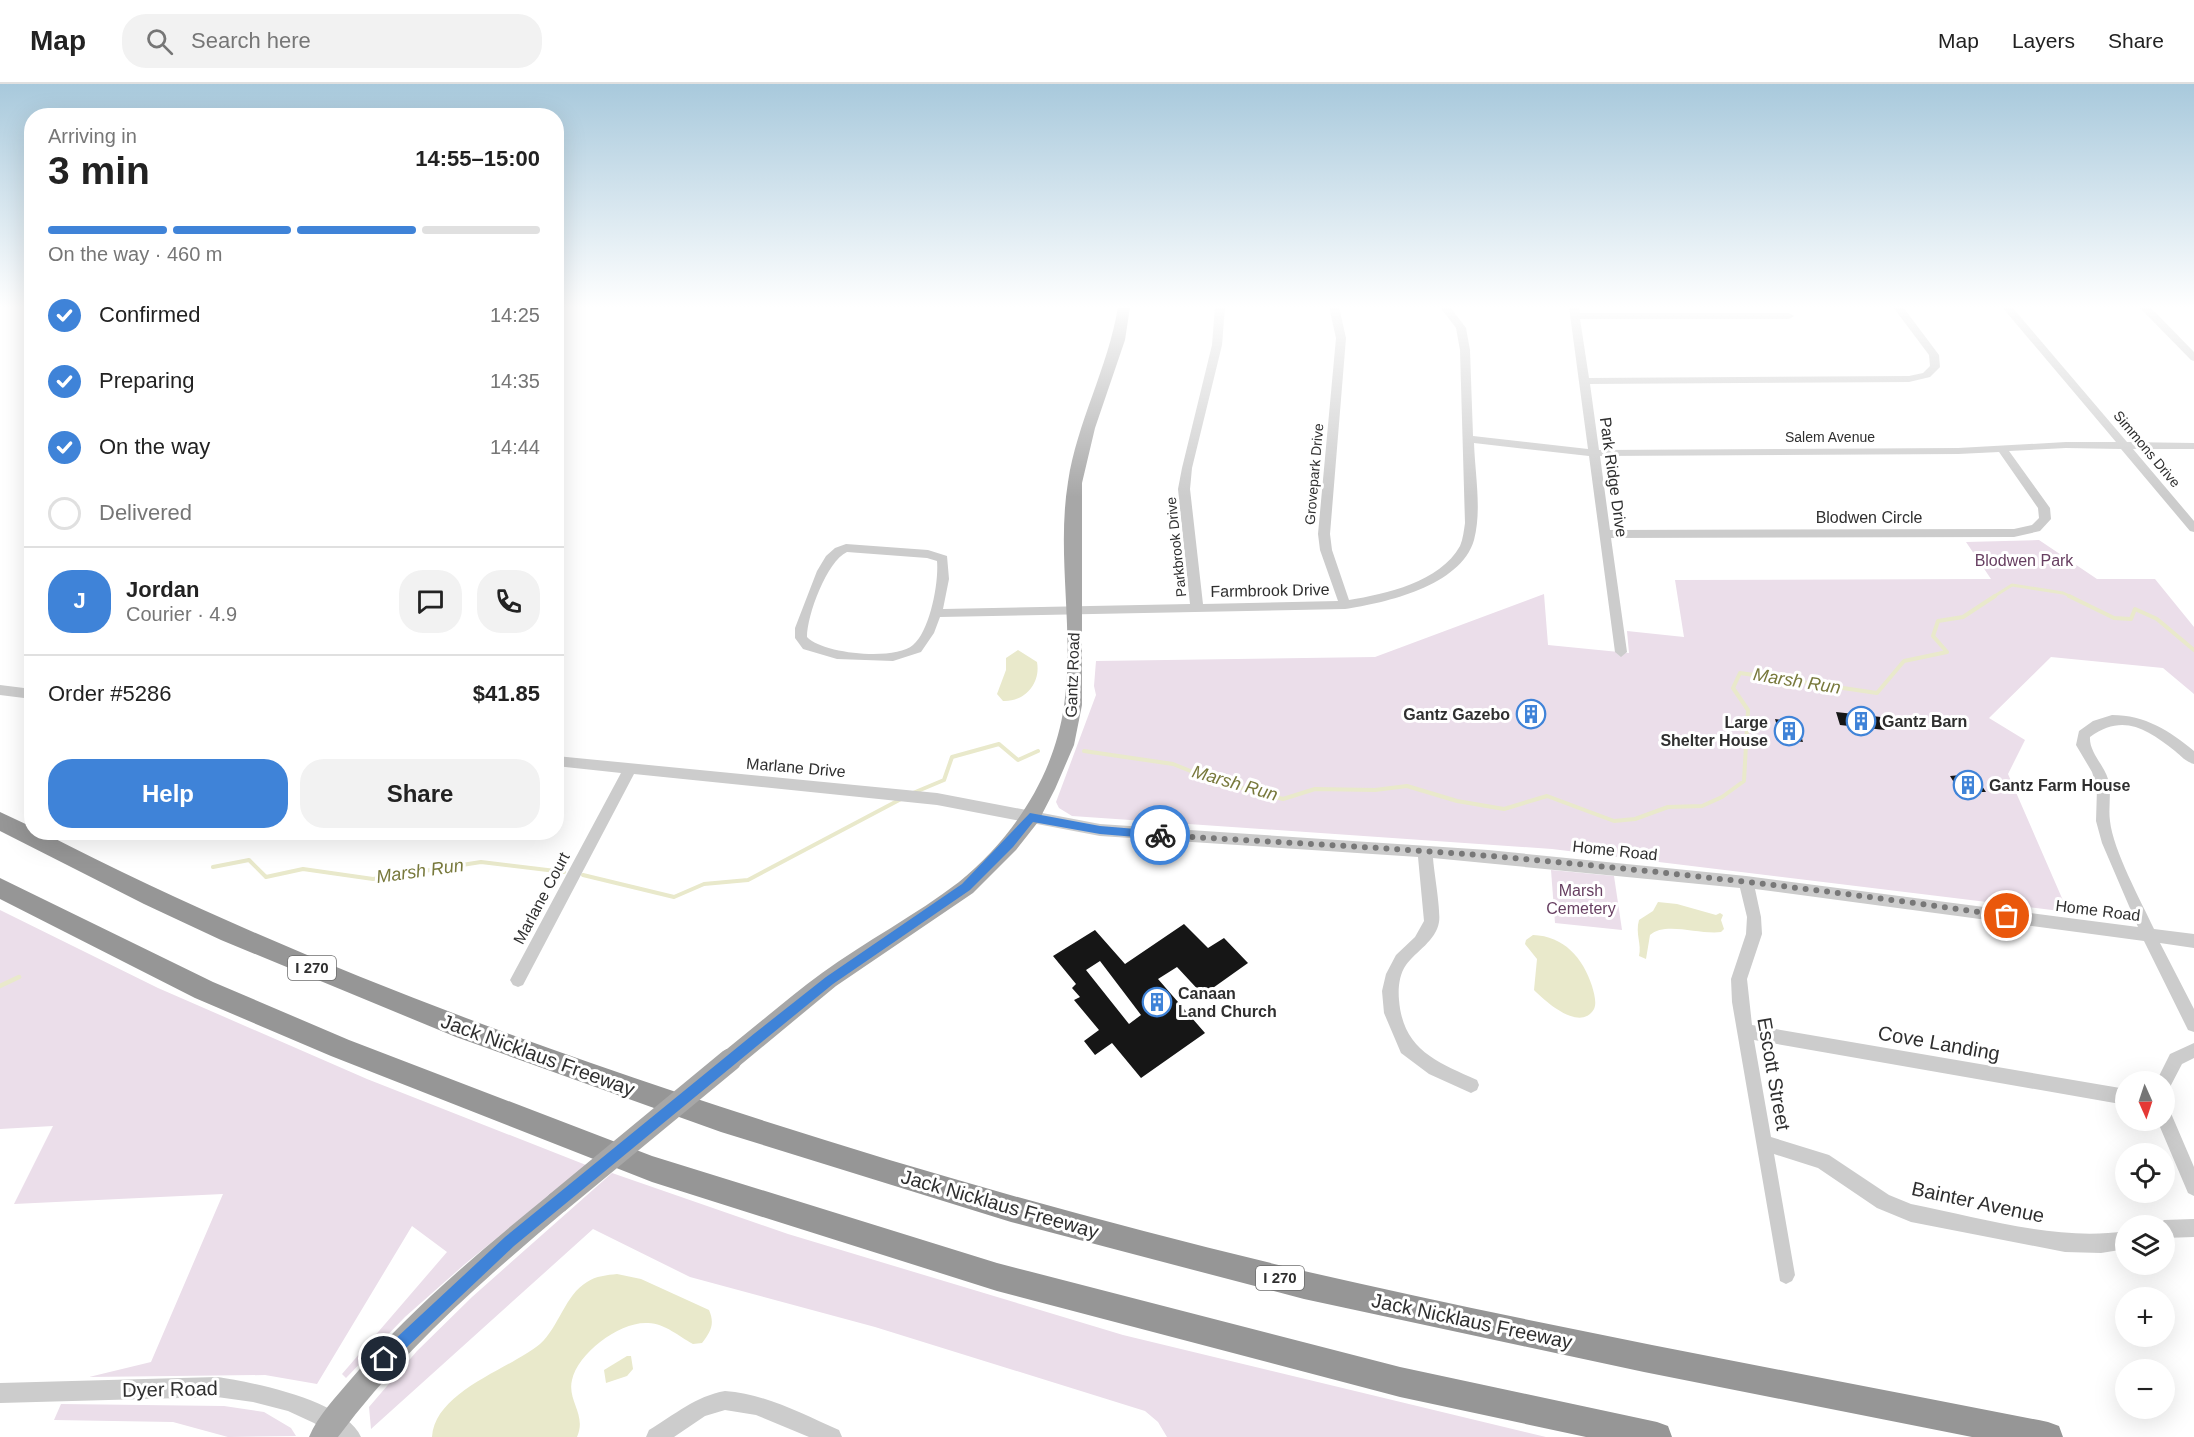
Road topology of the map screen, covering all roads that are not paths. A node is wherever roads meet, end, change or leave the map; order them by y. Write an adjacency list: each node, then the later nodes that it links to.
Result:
1 (1108, 370): 18 (main road, Gantz Road)
2 (1211, 370): 17 (street, Parkbrook Drive)
3 (1338, 370): 16 (street, Grovepark Drive)
4 (1466, 370): 9 (street, Farmbrook Drive)
5 (1583, 370): 8 (street, Park Ridge Drive)
6 (1931, 370): 8 (street)
7 (2060, 370): 10 (street, Simmons Drive)
8 (1584, 381): 13 (street, Park Ridge Drive)
9 (1467, 439): 13 (street, Salem Avenue); 16 (street, Farmbrook Drive)
10 (2124, 446): 11 (street, Salem Avenue); 12 (street, Salem Avenue); 14 (street, Simmons Drive)
11 (2194, 447)
12 (2002, 449): 13 (street, Salem Avenue); 15 (street, Blodwen Circle)
13 (1594, 453): 15 (street, Park Ridge Drive)
14 (2194, 528)
15 (1606, 534): 20 (street, Park Ridge Drive)
16 (1345, 605): 17 (street, Farmbrook Drive)
17 (1197, 608): 18 (street, Farmbrook Drive)
18 (1074, 610): 19 (street, Farmbrook Drive); 26 (main road, Gantz Road)
19 (935, 613): 19 (street)
20 (1621, 652)
21 (0, 690): 22 (street)
22 (24, 693)
23 (2194, 759): 33 (street)
24 (564, 762): 25 (street, Marlane Drive)
25 (629, 770): 26 (street, Marlane Drive); 35 (street, Marlane Court)
26 (1030, 817): 30 (street, Home Road); 50 (main road, Gantz Road, bridge)
27 (0, 821): 28 (highway, Jack Nicklaus Freeway / I 270)
28 (24, 833)
29 (37, 840): 54 (highway, Jack Nicklaus Freeway / I 270)
30 (1425, 852): 31 (street, Home Road); 40 (street)
31 (1746, 882): 33 (street, Home Road); 37 (street, Escott Street)
32 (0, 888): 53 (highway)
33 (2147, 934): 34 (street, Home Road); 36 (street)
34 (2194, 941)
35 (518, 980)
36 (2194, 1025)
37 (1744, 1031): 41 (street, Cove Landing); 43 (street, Escott Street)
38 (2194, 1050): 39 (street)
39 (2170, 1071)
40 (1471, 1085)
41 (2115, 1095)
42 (2170, 1131): 44 (street)
43 (1765, 1143): 47 (street, Bainter Avenue); 48 (street, Escott Street)
44 (2194, 1187)
45 (2194, 1228): 46 (street)
46 (2175, 1229)
47 (2115, 1242)
48 (1786, 1275)
49 (0, 1393): 50 (street, Dyer Road)
50 (336, 1432)
51 (656, 1437): 52 (street)
52 (832, 1437)
53 (1657, 1437)
54 (2048, 1437)

